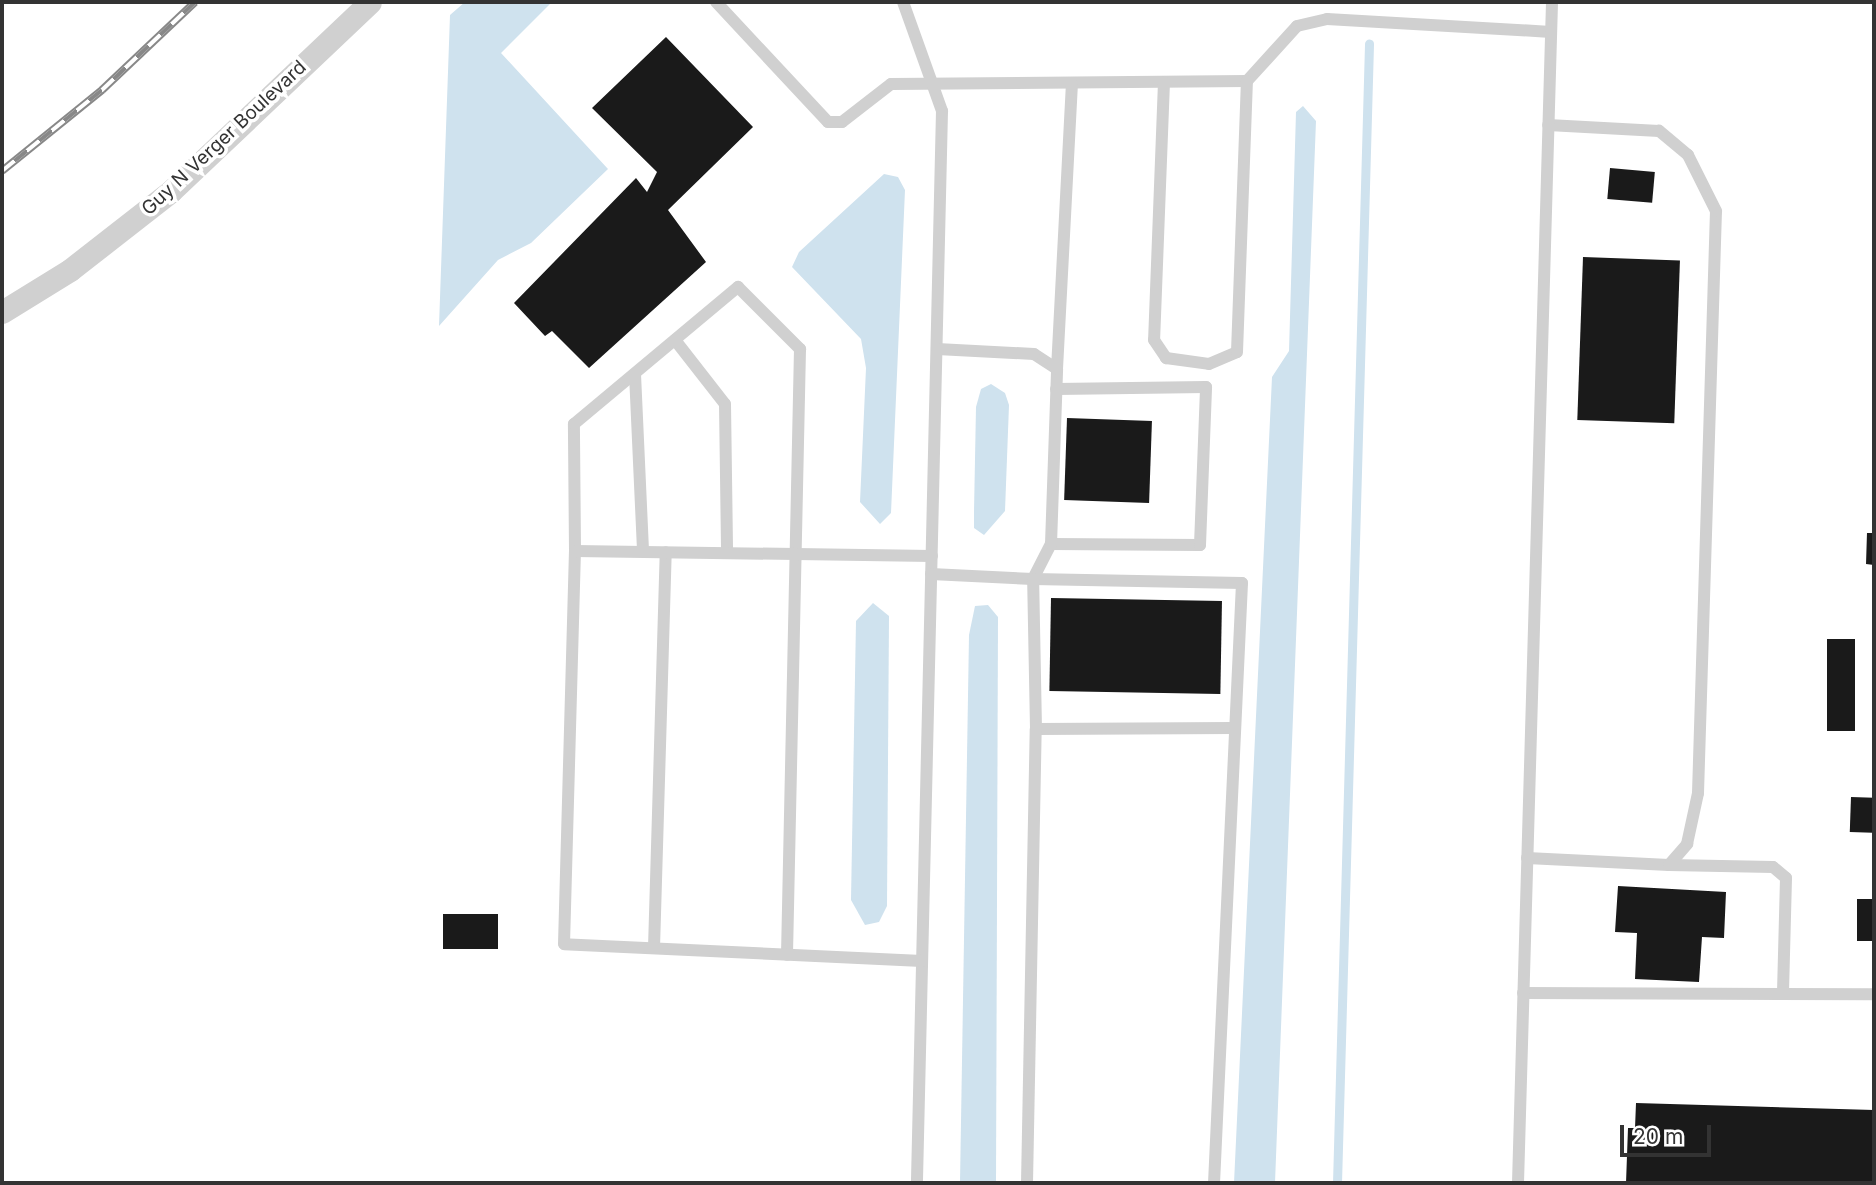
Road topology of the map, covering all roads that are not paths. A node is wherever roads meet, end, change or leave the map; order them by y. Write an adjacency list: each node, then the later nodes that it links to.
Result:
1 (370, 2): 11 (street, Guy N Verger Boulevard)
2 (716, 2): 9 (lane)
3 (903, 2): 9 (lane)
4 (1552, 2): 5 (lane)
5 (1551, 32): 6 (lane); 10 (lane)
6 (1247, 81): 7 (lane); 7 (lane)
7 (1164, 82): 8 (lane)
8 (1072, 83): 9 (lane); 14 (lane)
9 (934, 84): 13 (lane)
10 (1548, 125): 28 (lane); 29 (lane)
11 (2, 312)
12 (674, 340): 15 (lane); 21 (lane); 22 (lane)
13 (937, 349): 14 (lane); 23 (lane)
14 (1057, 369): 16 (lane)
15 (635, 373): 18 (lane); 19 (lane)
16 (1056, 389): 17 (lane); 17 (lane)
17 (1051, 544): 25 (lane)
18 (575, 551): 19 (lane); 30 (lane)
19 (643, 552): 20 (lane)
20 (666, 552): 21 (lane); 30 (lane)
21 (727, 553): 22 (lane)
22 (798, 554): 23 (lane); 31 (lane)
23 (932, 556): 24 (lane)
24 (931, 574): 25 (lane); 32 (lane)
25 (1033, 579): 26 (lane); 27 (lane)
26 (1233, 728): 27 (lane); 38 (lane)
27 (1036, 729): 37 (lane)
28 (1527, 858): 29 (lane); 33 (lane)
29 (1669, 864): 34 (lane)
30 (654, 948): 31 (lane)
31 (787, 955): 32 (lane)
32 (922, 961): 36 (lane)
33 (1523, 993): 34 (lane); 39 (lane)
34 (1783, 994): 35 (lane)
35 (1874, 994)
36 (917, 1183)
37 (1027, 1183)
38 (1214, 1183)
39 (1518, 1183)

